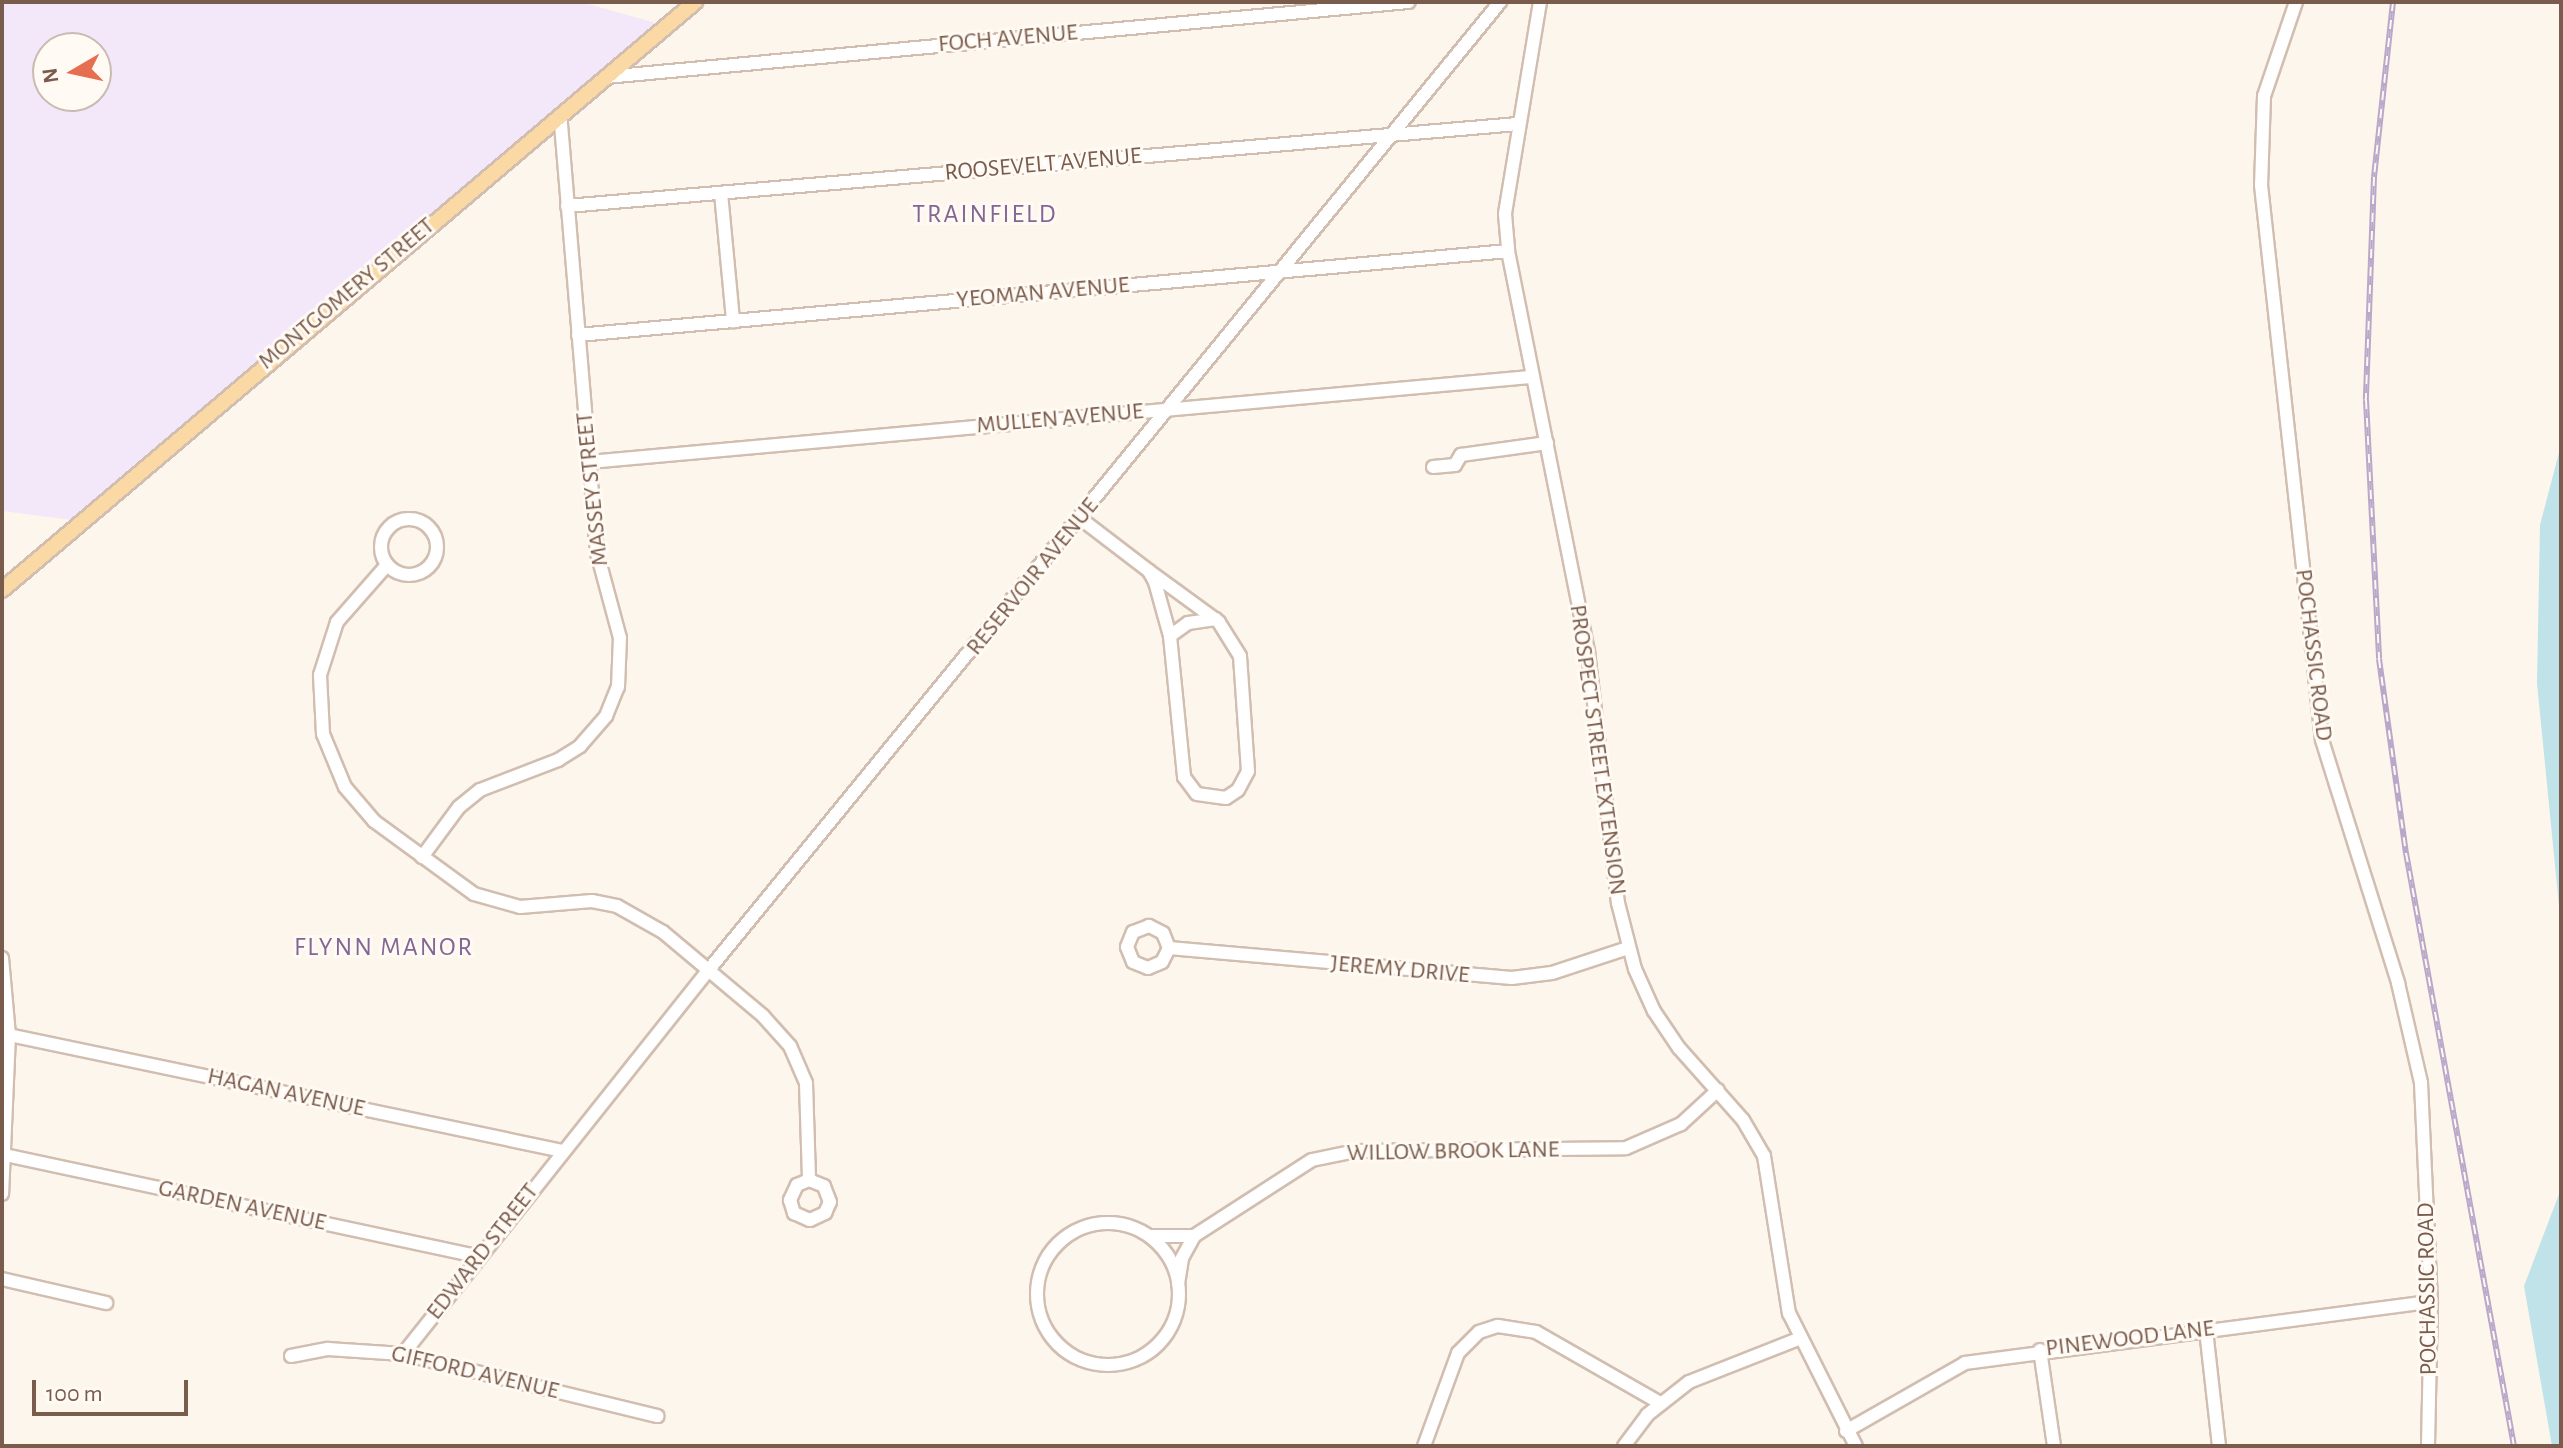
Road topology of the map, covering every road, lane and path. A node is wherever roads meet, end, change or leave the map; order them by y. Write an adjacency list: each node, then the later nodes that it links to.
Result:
1 (695, 2): 6 (main road, MONTGOMERY STREET)
2 (1409, 2): 6 (street, FOCH AVENUE)
3 (1500, 2): 9 (street, RESERVOIR AVENUE)
4 (1540, 2): 8 (street, PROSPECT STREET EXTENSION)
5 (2296, 2): 43 (street, POCHASSIC ROAD)
6 (606, 77): 7 (main road, MONTGOMERY STREET)
7 (560, 116): 11 (street, MASSEY STREET); 24 (main road, MONTGOMERY STREET)
8 (1518, 124): 9 (street, ROOSEVELT AVENUE); 12 (street, PROSPECT STREET EXTENSION)
9 (1395, 135): 10 (street, ROOSEVELT AVENUE); 13 (street, RESERVOIR AVENUE)
10 (721, 193): 11 (street, ROOSEVELT AVENUE); 14 (street)
11 (567, 206): 15 (street, MASSEY STREET)
12 (1508, 251): 13 (street, YEOMAN AVENUE); 16 (street, PROSPECT STREET EXTENSION)
13 (1279, 272): 14 (street, YEOMAN AVENUE); 17 (street, RESERVOIR AVENUE)
14 (733, 321): 15 (street, YEOMAN AVENUE)
15 (578, 335): 19 (street, MASSEY STREET)
16 (1530, 377): 17 (street, MULLEN AVENUE); 18 (street, PROSPECT STREET EXTENSION)
17 (1167, 410): 19 (street, MULLEN AVENUE); 21 (street, RESERVOIR AVENUE)
18 (1547, 443): 20 (street); 29 (street, PROSPECT STREET EXTENSION)
19 (589, 462): 27 (street, MASSEY STREET)
20 (1433, 467)
21 (1081, 519): 23 (street); 31 (street, RESERVOIR AVENUE)
22 (387, 565): 22 (street); 27 (street)
23 (1149, 571): 25 (street); 26 (street)
24 (2, 590)
25 (1216, 619): 26 (street); 26 (street)
26 (1170, 636)
27 (422, 857): 31 (street)
28 (1169, 948): 29 (street, JEREMY DRIVE)
29 (1628, 948): 33 (street, PROSPECT STREET EXTENSION)
30 (2, 958): 32 (street)
31 (707, 972): 34 (street, RESERVOIR AVENUE); 36 (street)
32 (9, 1035): 34 (street, HAGAN AVENUE); 35 (street)
33 (1718, 1090): 39 (street, WILLOW BROOK LANE); 46 (street, PROSPECT STREET EXTENSION)
34 (563, 1151): 40 (street, EDWARD STREET)
35 (5, 1155): 37 (street); 40 (street, GARDEN AVENUE)
36 (809, 1180)
37 (2, 1194)
38 (1149, 1236): 39 (street); 42 (street); 42 (street)
39 (1194, 1236): 42 (street)
40 (479, 1257): 48 (street, EDWARD STREET)
41 (2, 1279): 44 (street)
42 (1178, 1284)
43 (2431, 1302): 45 (street, PINEWOOD LANE); 58 (street, POCHASSIC ROAD)
44 (106, 1303)
45 (2206, 1330): 47 (street, PINEWOOD LANE); 57 (street)
46 (1798, 1339): 50 (street); 52 (street, PROSPECT STREET EXTENSION)
47 (2040, 1350): 52 (street, PINEWOOD LANE); 56 (street)
48 (403, 1354): 49 (street, GIFFORD AVENUE); 51 (street, GIFFORD AVENUE)
49 (291, 1356)
50 (1660, 1403): 53 (street); 54 (street)
51 (658, 1416)
52 (1846, 1431): 55 (street, PROSPECT STREET EXTENSION)
53 (1424, 1446)
54 (1624, 1446)
55 (1856, 1446)
56 (2054, 1446)
57 (2219, 1446)
58 (2428, 1446)

